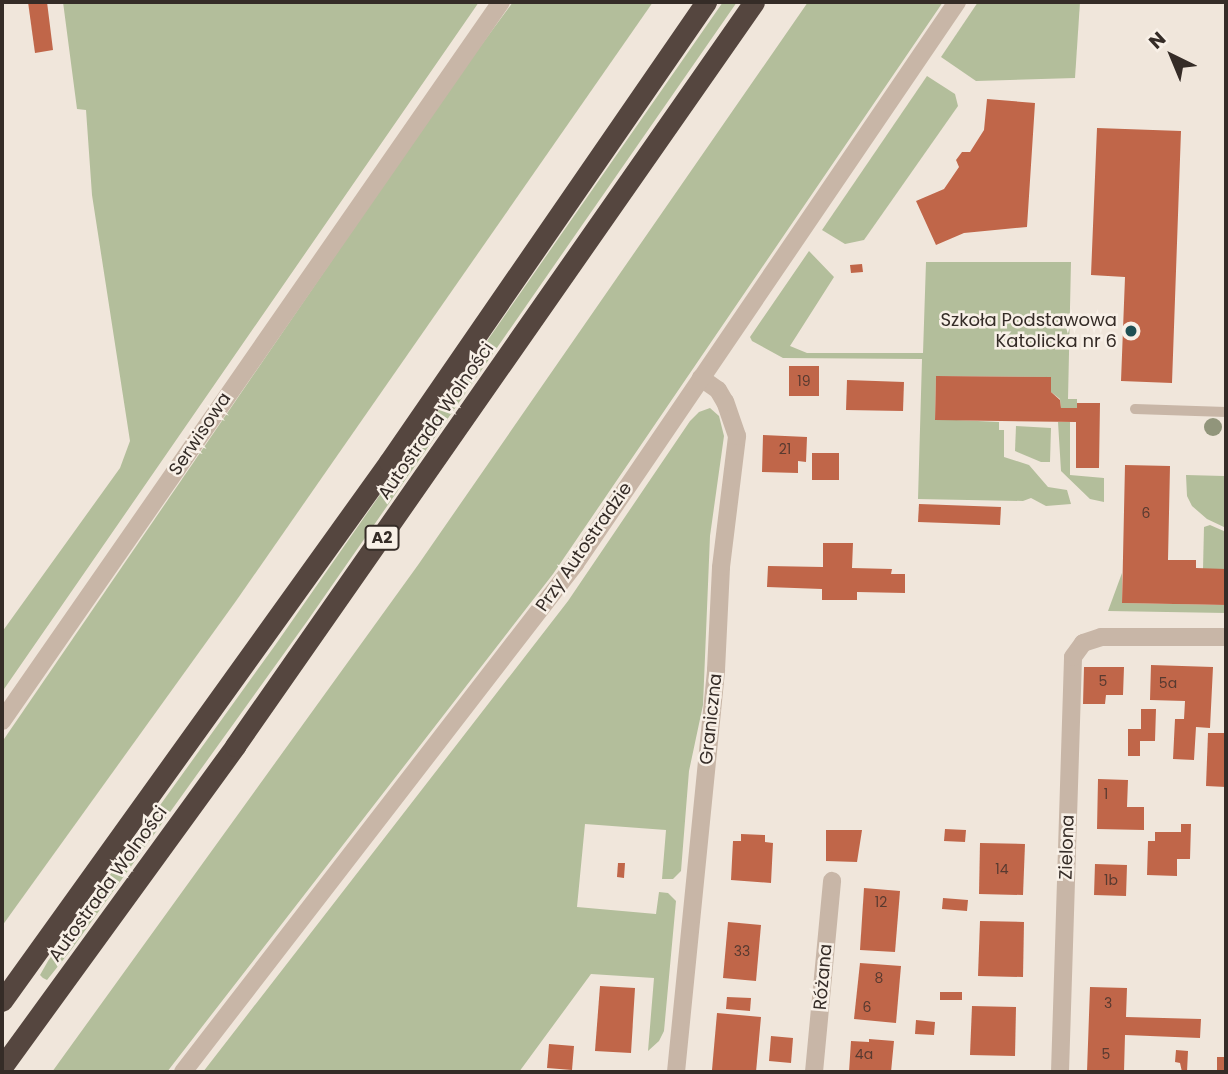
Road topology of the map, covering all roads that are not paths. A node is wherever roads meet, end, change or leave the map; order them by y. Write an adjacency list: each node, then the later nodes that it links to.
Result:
1 (500, 2): 9 (street, Serwisowa)
2 (706, 2): 11 (highway, Autostrada Wolności / A2)
3 (754, 2): 12 (highway, Autostrada Wolności / A2)
4 (957, 2): 5 (street, Przy Autostradzie)
5 (701, 378): 17 (street, Przy Autostradzie); 18 (street, Graniczna)
6 (1135, 409): 7 (lane)
7 (1226, 412)
8 (1226, 637): 20 (street, Zielona)
9 (2, 720)
10 (832, 881): 19 (street, Różana)
11 (28, 966): 13 (highway, Autostrada Wolności / A2); 14 (lane)
12 (60, 989): 15 (lane); 16 (highway, Autostrada Wolności / A2)
13 (2, 1001)
14 (2, 1009)
15 (2, 1053)
16 (2, 1067)
17 (183, 1072)
18 (676, 1072)
19 (814, 1072)
20 (1060, 1072)

